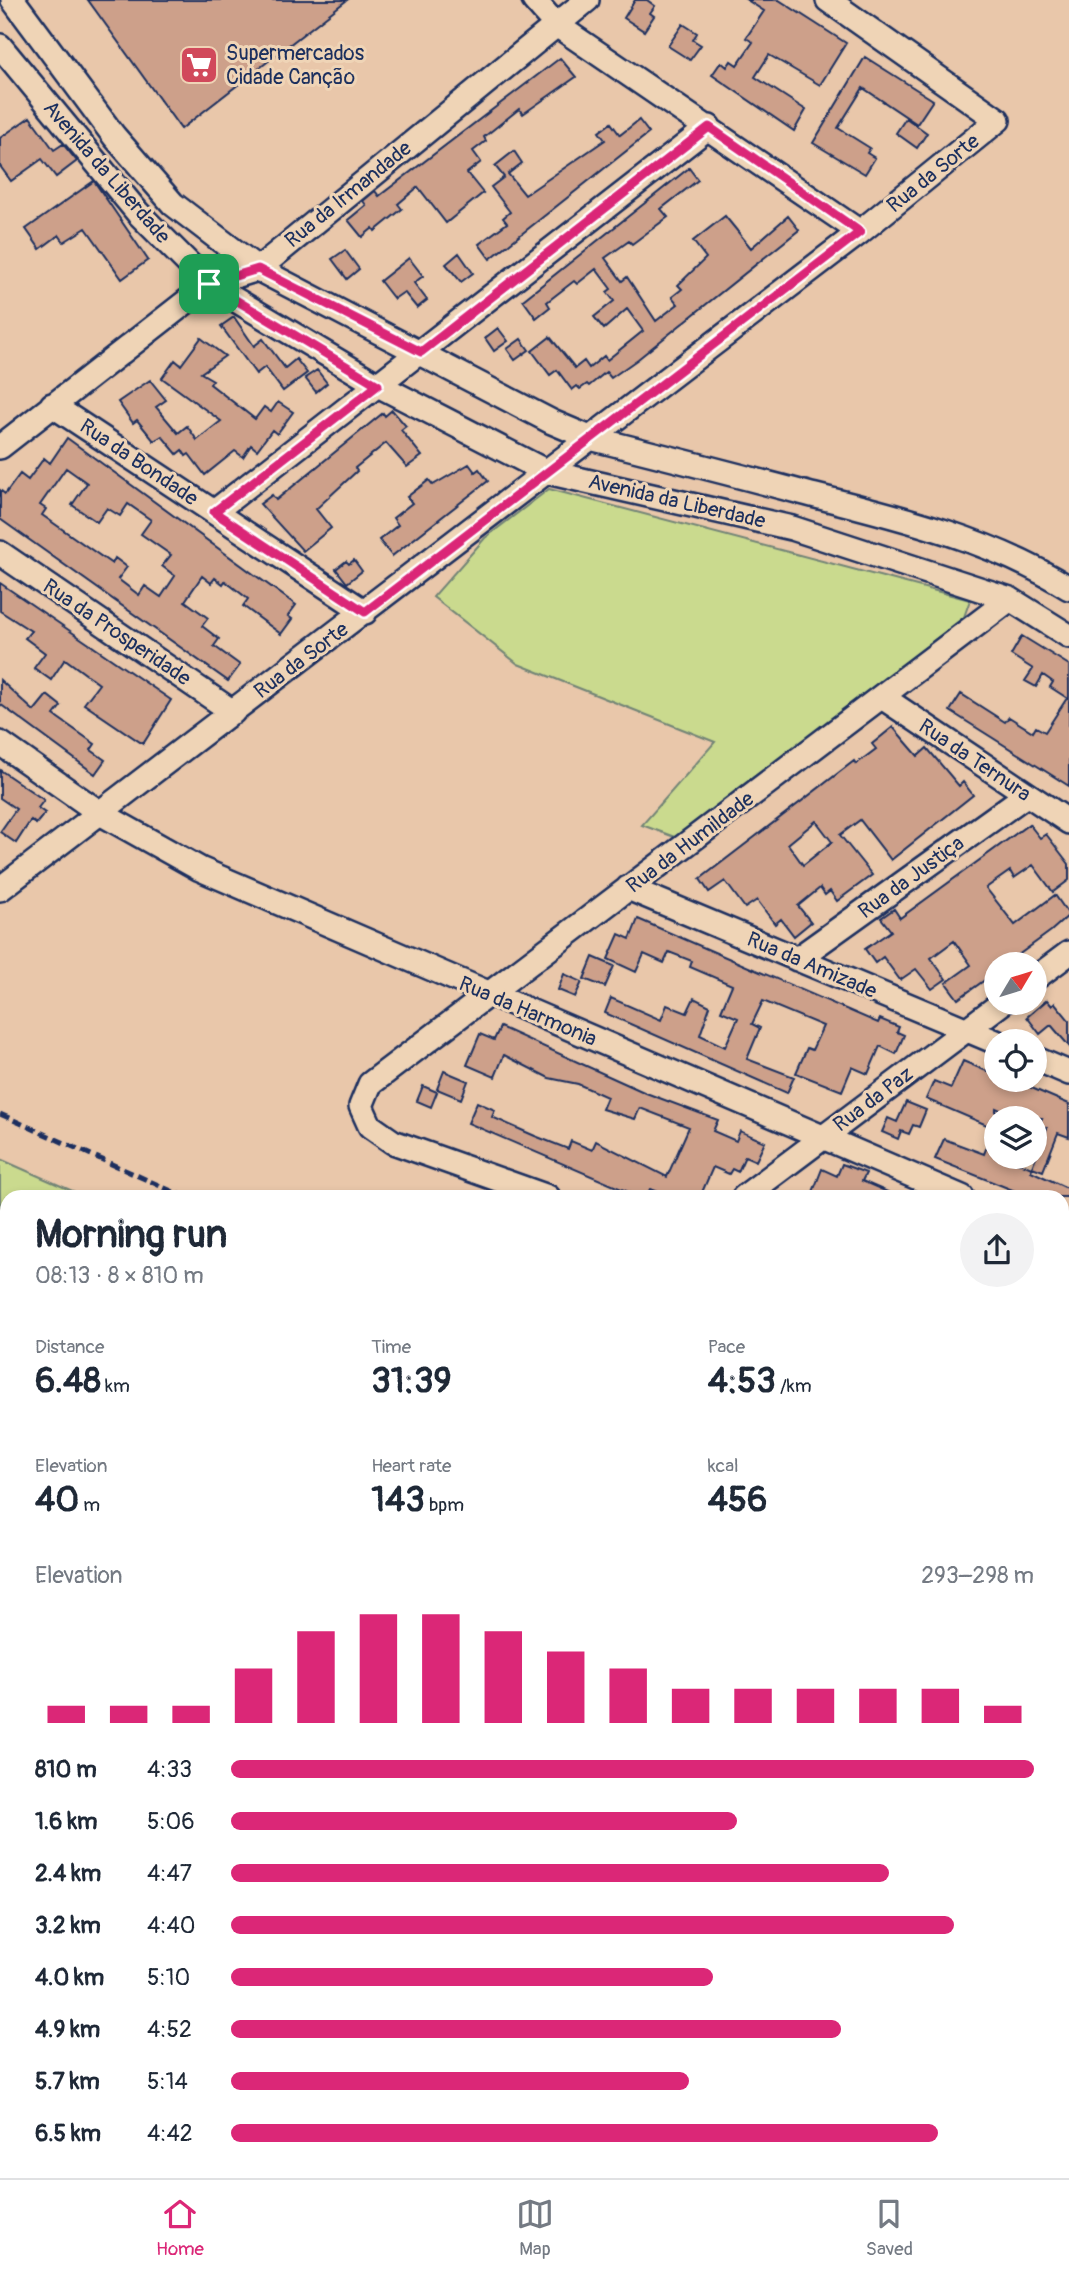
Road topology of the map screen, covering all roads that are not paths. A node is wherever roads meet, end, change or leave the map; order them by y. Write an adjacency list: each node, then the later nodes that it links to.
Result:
1 (13, 0): 9 (street, Avenida da Liberdade)
2 (534, 0): 5 (street)
3 (587, 0): 5 (street, Rua da Irmandade)
4 (828, 0): 8 (street, Rua da Sorte)
5 (555, 24): 7 (street); 9 (street, Rua da Irmandade)
6 (0, 46): 10 (street, Avenida da Liberdade)
7 (709, 127): 8 (street); 11 (street)
8 (860, 232): 14 (street, Rua da Sorte)
9 (258, 269): 10 (street, Rua da Irmandade); 11 (street, Avenida da Liberdade)
10 (209, 284): 12 (street, Avenida da Liberdade); 13 (street, Rua da Irmandade)
11 (421, 352): 12 (street); 14 (street, Avenida da Liberdade)
12 (378, 385): 16 (street, Avenida da Liberdade); 17 (street)
13 (52, 405): 15 (street, Rua da Irmandade); 17 (street, Rua da Bondade)
14 (590, 438): 16 (street, Rua da Sorte); 19 (street, Avenida da Liberdade)
15 (0, 447)
16 (547, 472): 20 (street, Avenida da Liberdade); 21 (street, Rua da Sorte)
17 (214, 512): 21 (street, Rua da Bondade)
18 (0, 553): 24 (street, Rua da Prosperidade)
19 (1069, 588)
20 (1010, 599): 22 (street, Avenida da Liberdade); 23 (street, Rua da Humildade)
21 (365, 612): 24 (street, Rua da Sorte)
22 (1069, 636)
23 (882, 697): 26 (street, Rua da Ternura); 29 (street, Rua da Humildade)
24 (233, 712): 27 (street, Rua da Sorte)
25 (0, 743): 27 (street, Rua da Harmonia)
26 (1026, 794): 28 (street, Rua da Ternura); 32 (street, Rua da Justiça)
27 (100, 813): 30 (street, Rua da Sorte); 34 (street, Rua da Harmonia)
28 (1069, 822)
29 (628, 888): 32 (street, Rua da Amizade); 34 (street, Rua da Humildade)
30 (0, 889)
31 (1069, 953): 33 (street)
32 (797, 959): 36 (street, Rua da Amizade)
33 (1047, 969)
34 (487, 993): 40 (street, Rua da Harmonia); 41 (street, Rua da Humildade)
35 (985, 1015): 36 (street, Rua da Paz)
36 (965, 1029): 37 (street, Rua da Amizade); 40 (street, Rua da Paz)
37 (984, 1037)
38 (1047, 1064): 39 (street)
39 (1069, 1073)
40 (823, 1137): 42 (street, Rua da Paz); 43 (street, Rua da Harmonia)
41 (528, 1190)
42 (753, 1190)
43 (946, 1190)

